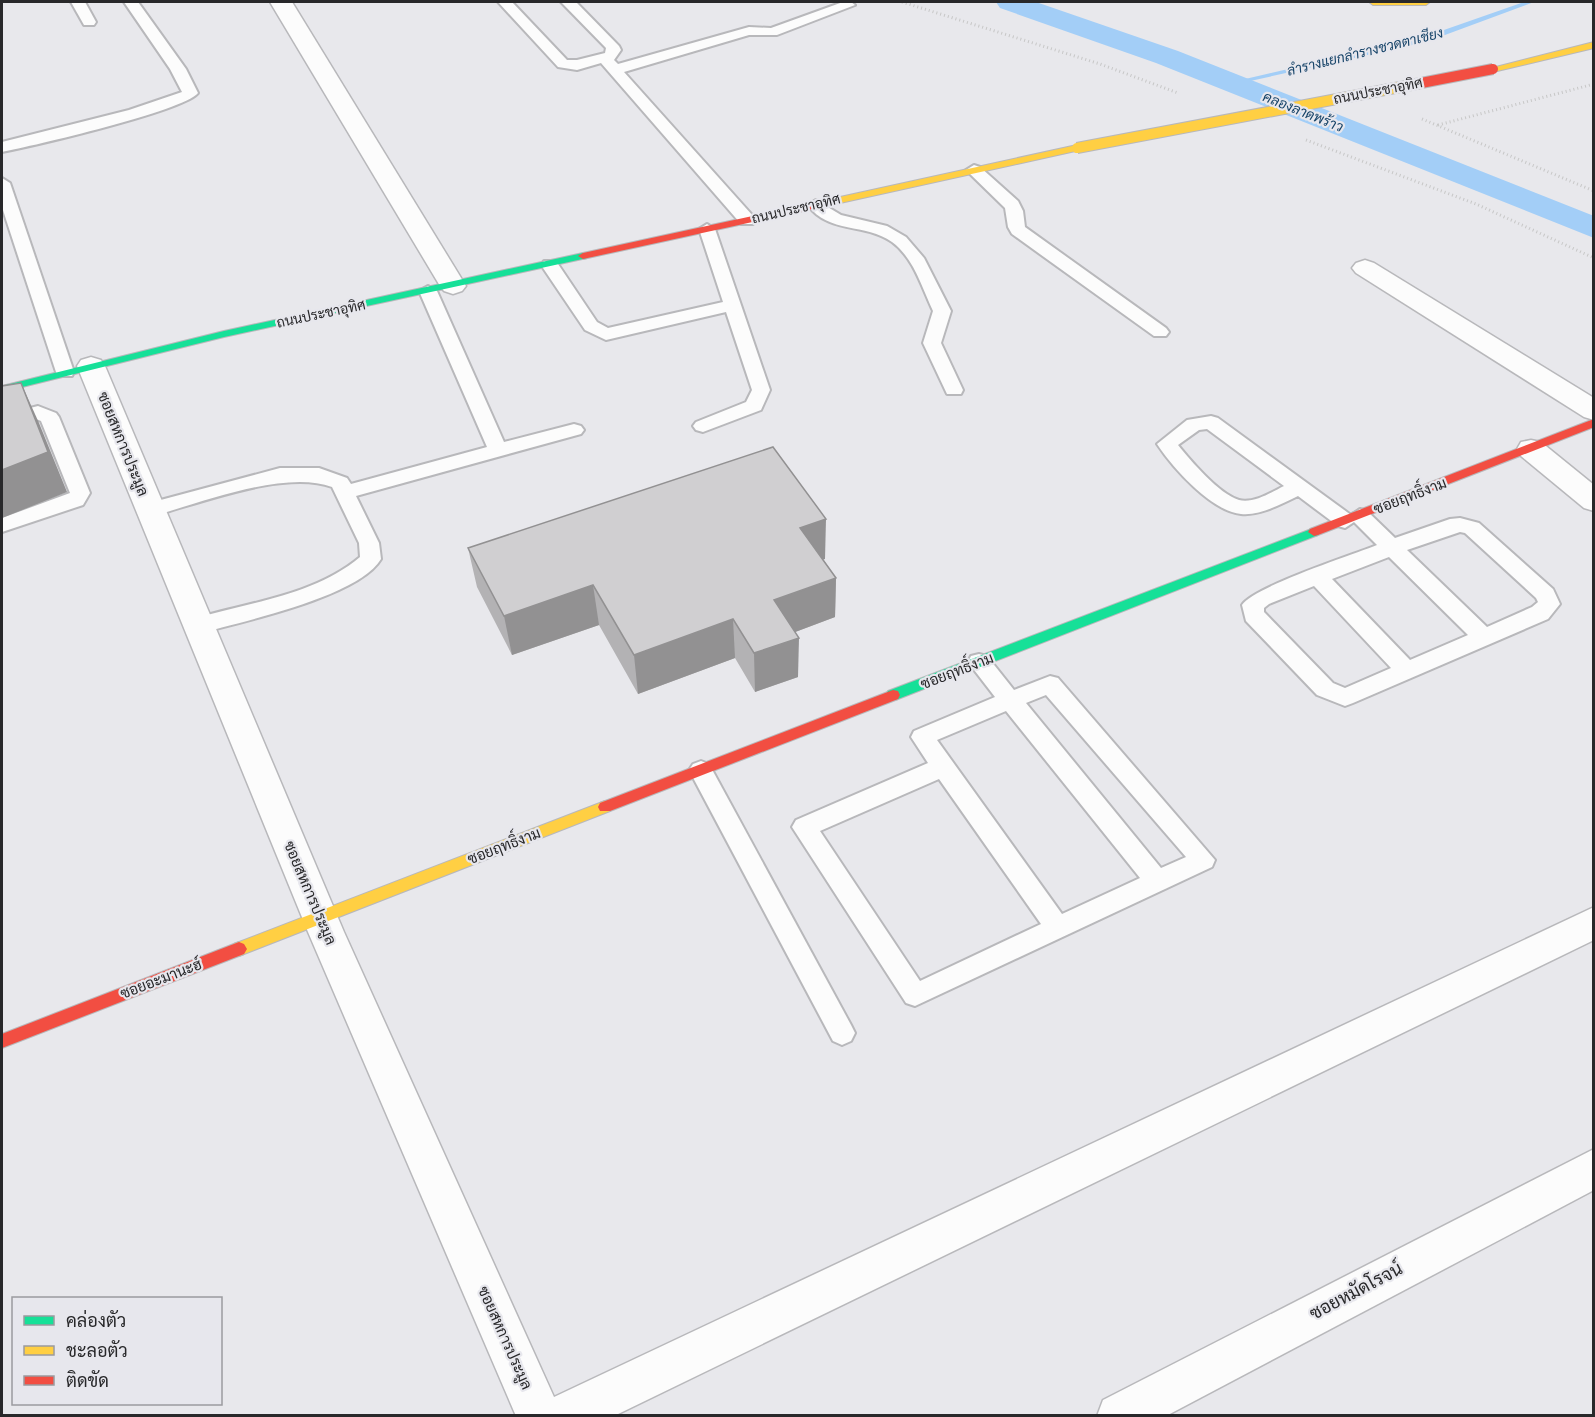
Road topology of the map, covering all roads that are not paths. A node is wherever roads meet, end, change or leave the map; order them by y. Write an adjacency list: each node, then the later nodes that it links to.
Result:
1 (78, 2): 9 (lane)
2 (131, 2): 12 (lane)
3 (281, 2): 20 (street)
4 (505, 2): 11 (lane)
5 (568, 2): 11 (lane)
6 (1373, 2): 7 (main road)
7 (1426, 2)
8 (848, 5): 11 (lane)
9 (88, 22)
10 (1593, 45): 13 (main road, ถนนประชาอุทิศ, bridge)
11 (609, 64): 16 (lane)
12 (2, 147)
13 (974, 170): 15 (main road, ถนนประชาอุทิศ); 23 (lane)
14 (2, 183): 24 (lane)
15 (816, 205): 16 (main road, ถนนประชาอุทิศ); 26 (lane)
16 (747, 220): 17 (main road, ถนนประชาอุทิศ)
17 (707, 229): 18 (main road, ถนนประชาอุทิศ); 22 (lane)
18 (550, 265): 20 (main road, ถนนประชาอุทิศ); 22 (lane)
19 (1365, 268): 27 (street)
20 (453, 286): 21 (main road, ถนนประชาอุทิศ)
21 (428, 291): 24 (main road, ถนนประชาอุทิศ); 33 (lane)
22 (733, 305): 30 (lane)
23 (1160, 332)
24 (78, 369): 25 (main road, ถนนประชาอุทิศ); 37 (street, ซอยสหการประมูล)
25 (2, 389)
26 (954, 390)
27 (1593, 411)
28 (2, 421): 39 (lane)
29 (1593, 423): 32 (main road, ซอยฤทธิ์งาม)
30 (703, 426)
31 (574, 430): 33 (lane)
32 (1531, 449): 36 (street); 38 (main road, ซอยฤทธิ์งาม)
33 (498, 450): 35 (lane)
34 (1300, 487): 34 (lane); 38 (lane)
35 (347, 492): 37 (lane); 42 (lane)
36 (1593, 501)
37 (149, 510): 42 (street, ซอยสหการประมูล)
38 (1353, 518): 40 (lane); 44 (main road, ซอยฤทธิ์งาม)
39 (2, 525)
40 (1393, 547): 41 (lane); 43 (lane); 43 (lane)
41 (1316, 575): 45 (lane); 45 (lane)
42 (198, 626): 50 (street, ซอยสหการประมูล)
43 (1484, 637): 45 (lane)
44 (980, 662): 46 (lane); 48 (main road, ซอยฤทธิ์งาม)
45 (1406, 670)
46 (1011, 701): 47 (lane); 49 (lane); 49 (lane)
47 (943, 767): 52 (lane); 52 (lane)
48 (701, 770): 50 (main road, ซอยฤทธิ์งาม); 53 (lane)
49 (1158, 882): 52 (lane)
50 (320, 917): 54 (main road, ซอยอะมานะฮ์); 56 (street, ซอยสหการประมูล)
51 (1593, 922): 57 (street)
52 (1058, 928)
53 (842, 1033)
54 (2, 1041)
55 (1593, 1168): 58 (street, ซอยหมัดโรจน์)
56 (539, 1416)
57 (564, 1416)
58 (1119, 1416)

